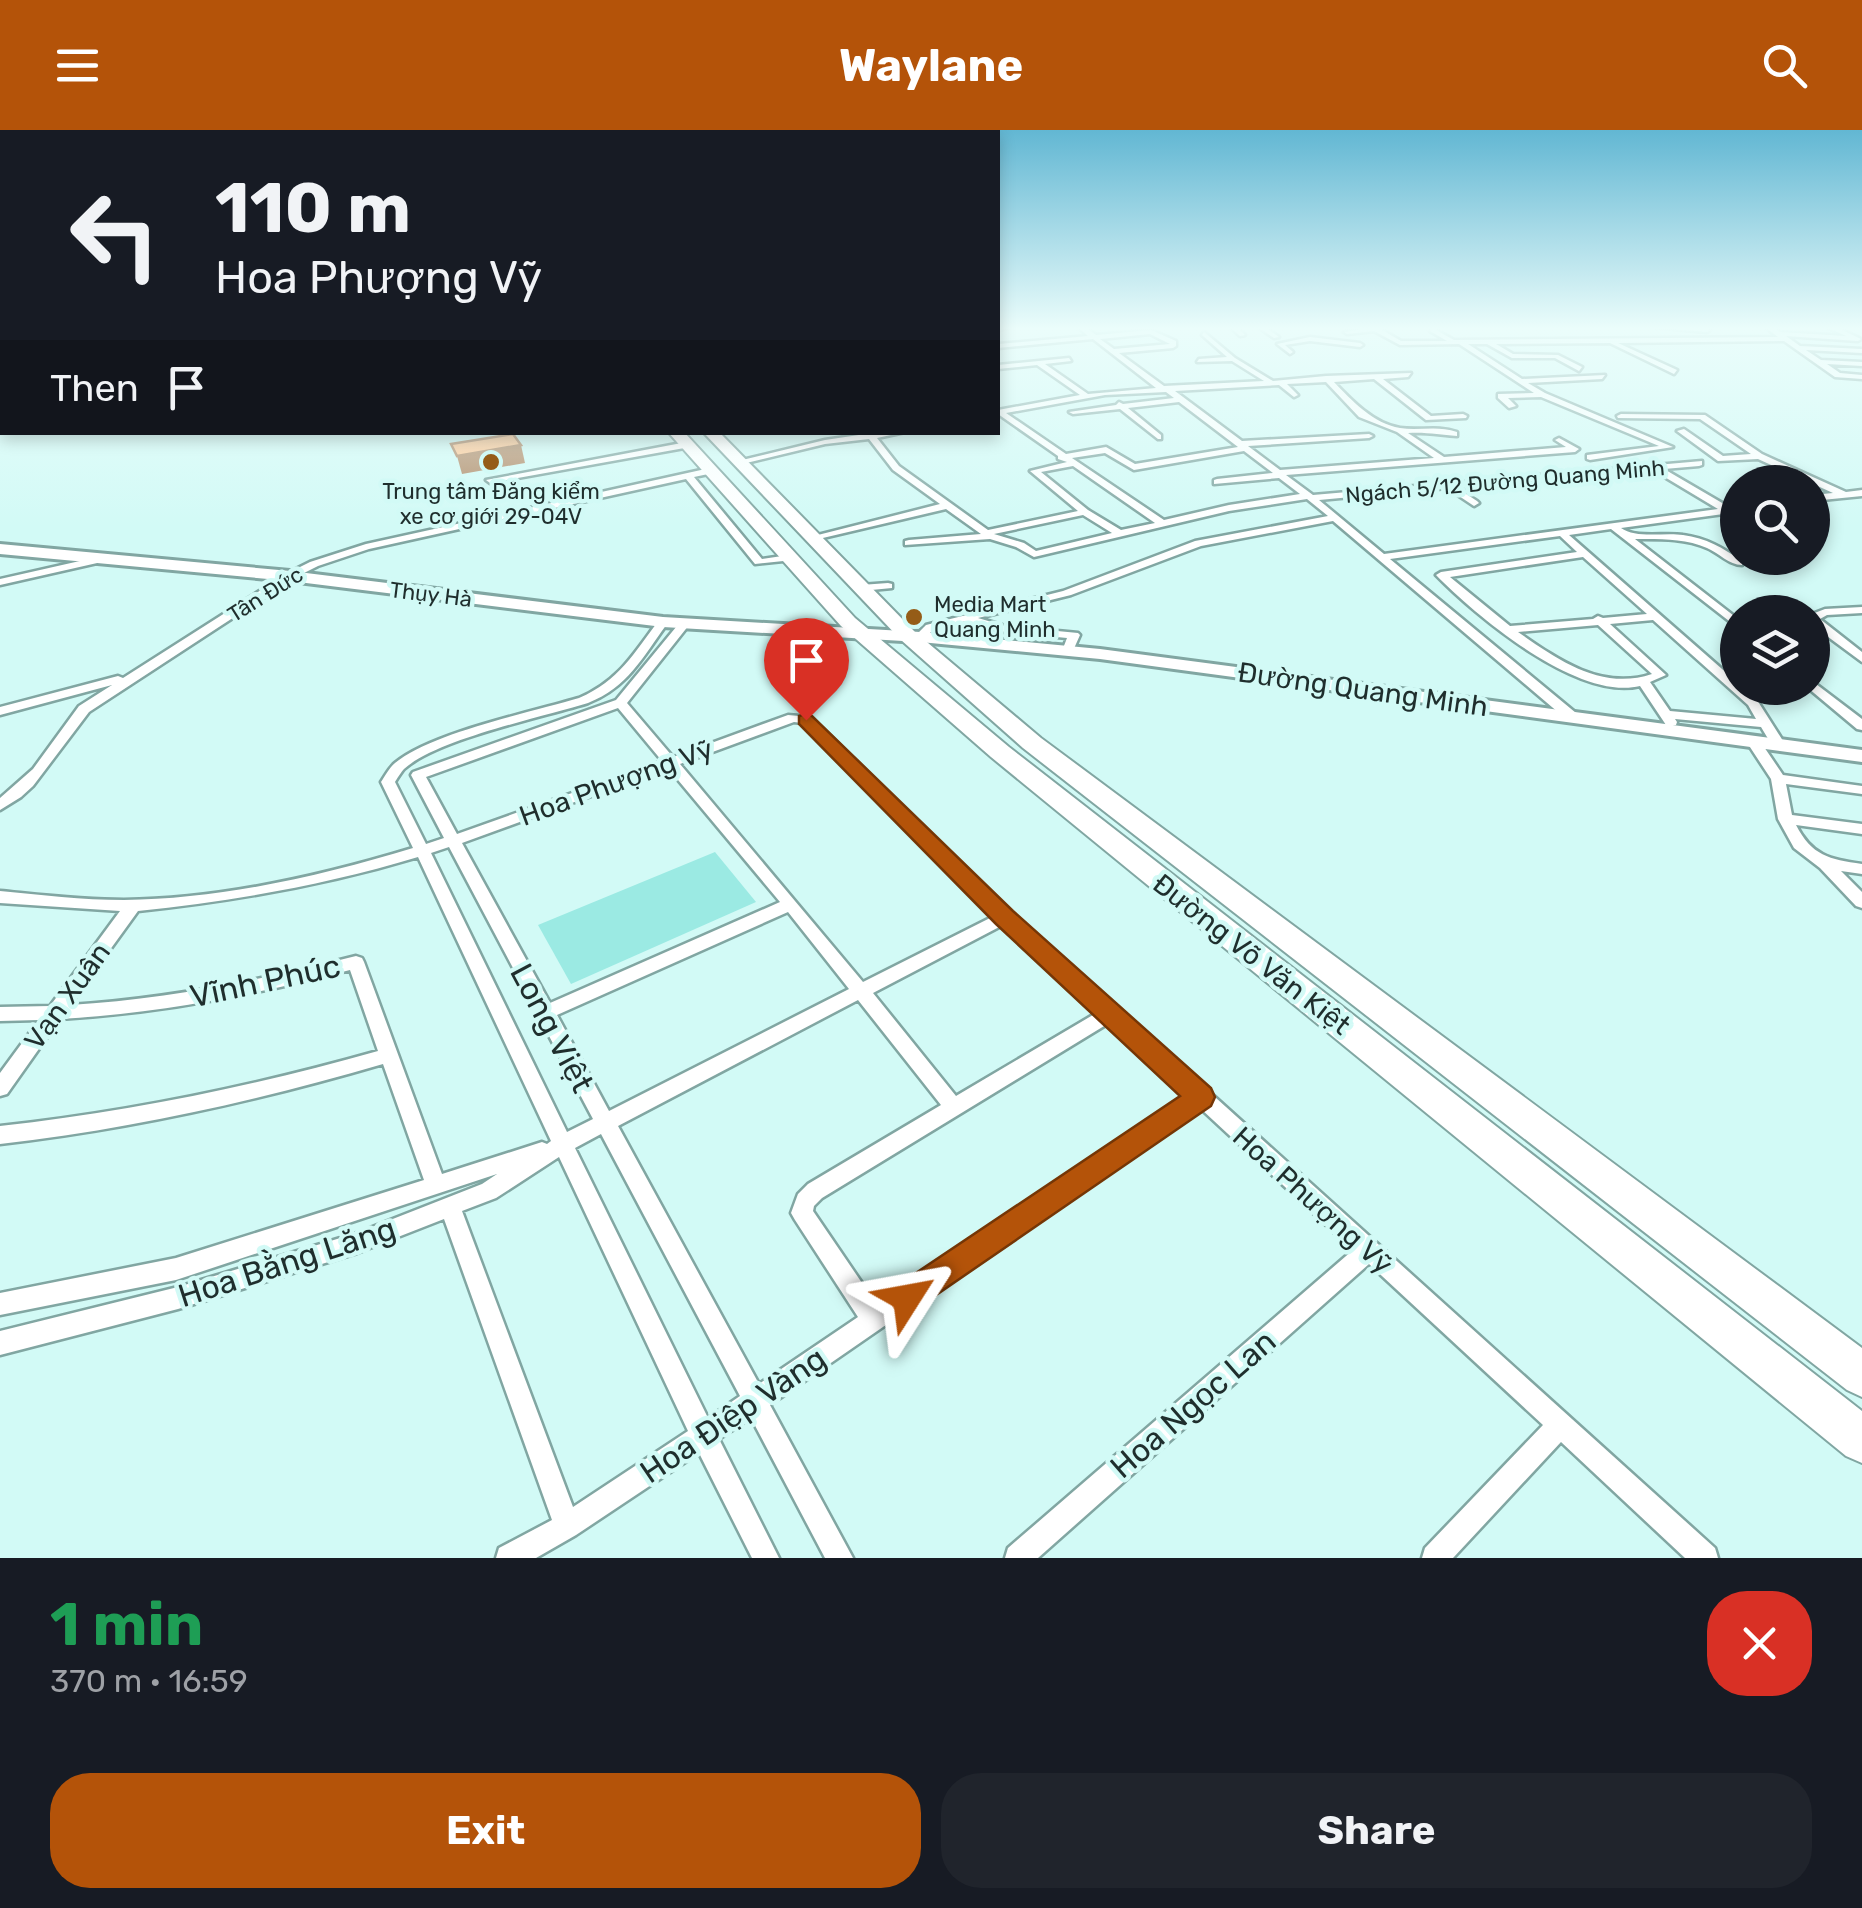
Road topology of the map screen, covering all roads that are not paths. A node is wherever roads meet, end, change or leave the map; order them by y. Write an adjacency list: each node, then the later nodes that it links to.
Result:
1 (1083, 394): 8 (street)
2 (1099, 394): 8 (street)
3 (1104, 394): 10 (street)
4 (1172, 394): 9 (street)
5 (1341, 394): 17 (street)
6 (1398, 394): 15 (street)
7 (1542, 394): 11 (street); 32 (street)
8 (1086, 396): 12 (street)
9 (1180, 399): 10 (street); 28 (street)
10 (1120, 404): 13 (street); 23 (street)
11 (1512, 406)
12 (1000, 412)
13 (1073, 412)
14 (1000, 413): 31 (street)
15 (1463, 416)
16 (1621, 416): 30 (street)
17 (1394, 429): 19 (street); 28 (street); 33 (street)
18 (1681, 431): 30 (street)
19 (1454, 434)
20 (713, 435): 34 (highway, Đường Võ Văn Kiệt)
21 (798, 435): 27 (street)
22 (886, 435): 24 (street)
23 (1158, 437)
24 (873, 438): 27 (street); 51 (street)
25 (1559, 440): 29 (street)
26 (679, 442): 39 (highway, Đường Võ Văn Kiệt); 41 (street)
27 (812, 446): 34 (street)
28 (1243, 446): 31 (street); 40 (street)
29 (1574, 449): 32 (street); 33 (street)
30 (1759, 456): 46 (street)
31 (1061, 457): 36 (street)
32 (1590, 457): 38 (street)
33 (1440, 458): 40 (street)
34 (738, 462): 60 (highway, Đường Võ Văn Kiệt)
35 (1698, 462): 37 (street, Ngách 5/12 Đường Quang Minh)
36 (1072, 464): 52 (street); 55 (street)
37 (1656, 468): 38 (street, Ngách 5/12 Đường Quang Minh); 50 (street)
38 (1620, 472): 43 (street); 44 (street, Ngách 5/12 Đường Quang Minh)
39 (699, 473): 67 (street, Tân Đức); 81 (highway, Đường Võ Văn Kiệt)
40 (1279, 474): 42 (street); 48 (street)
41 (490, 480)
42 (1216, 482)
43 (1646, 484)
44 (1450, 486): 48 (street, Ngách 5/12 Đường Quang Minh); 49 (street)
45 (1862, 493): 46 (street)
46 (1845, 495): 47 (street)
47 (1830, 496)
48 (1309, 497): 54 (street); 55 (street, Ngách 5/12 Đường Quang Minh)
49 (1474, 503)
50 (1720, 503)
51 (949, 505): 57 (street); 60 (street)
52 (1085, 512): 57 (street); 59 (street)
53 (1720, 513): 56 (street)
54 (1335, 518): 65 (street); 75 (street)
55 (1163, 524): 59 (street, Ngách 5/12 Đường Quang Minh)
56 (1620, 532): 58 (street); 62 (street); 72 (street)
57 (988, 534): 59 (street, Ngách 5/12 Đường Quang Minh); 61 (street)
58 (1564, 535): 64 (street); 65 (street)
59 (1122, 536)
60 (814, 539): 70 (highway, Đường Võ Văn Kiệt)
61 (909, 544)
62 (1720, 548)
63 (0, 549): 66 (street, Thụy Hà)
64 (1585, 554): 74 (street); 79 (street)
65 (1382, 557): 91 (street)
66 (102, 559): 67 (street, Thụy Hà); 68 (street)
67 (290, 576): 77 (street, Thụy Hà); 85 (street, Tân Đức)
68 (0, 582)
69 (888, 586): 70 (street)
70 (861, 588): 82 (highway, Đường Võ Văn Kiệt)
71 (1862, 610): 73 (street)
72 (1720, 612)
73 (1830, 612)
74 (1654, 616): 76 (street); 92 (street)
75 (966, 618): 82 (street); 83 (street)
76 (1598, 619): 79 (street); 86 (street)
77 (664, 622): 78 (street, Thụy Hà); 99 (street)
78 (685, 624): 81 (street, Thụy Hà); 88 (street)
79 (1510, 629): 86 (street)
80 (1830, 633): 84 (street)
81 (863, 634): 82 (street, Đường Quang Minh); 137 (highway, Đường Võ Văn Kiệt)
82 (914, 636): 83 (street, Đường Quang Minh); 133 (highway, Đường Võ Văn Kiệt)
83 (1068, 651): 91 (street, Đường Quang Minh)
84 (1862, 658)
85 (136, 675): 89 (street); 103 (street, Tân Đức)
86 (1644, 684): 90 (street)
87 (1830, 700): 93 (street)
88 (620, 704): 98 (street); 100 (street)
89 (0, 711)
90 (1666, 714): 92 (street); 94 (street)
91 (1570, 716): 94 (street, Đường Quang Minh)
92 (1766, 724): 96 (street)
93 (1862, 726)
94 (1678, 730): 95 (street, Đường Quang Minh)
95 (1753, 741): 96 (street, Đường Quang Minh); 101 (street)
96 (1778, 744): 97 (street, Đường Quang Minh)
97 (1862, 756)
98 (666, 762): 106 (street, Hoa Phượng Vỹ); 112 (street); 114 (street, Hoa Phượng Vỹ)
99 (394, 768): 100 (street); 107 (street, Long Việt)
100 (418, 775): 106 (street, Long Việt)
101 (1778, 779): 102 (street); 104 (street)
102 (1862, 790)
103 (0, 805)
104 (1785, 819): 105 (street); 108 (street)
105 (1862, 829)
106 (452, 842): 107 (street, Hoa Phượng Vỹ); 116 (street, Long Việt)
107 (424, 852): 113 (street, Hoa Phượng Vỹ); 126 (street, Long Việt)
108 (1825, 864): 109 (street); 111 (street)
109 (1862, 868)
110 (0, 897): 113 (street, Hoa Phượng Vỹ)
111 (1862, 902)
112 (791, 904): 115 (street); 116 (street)
113 (133, 905): 118 (street, Vạn Xuân)
114 (1005, 918): 115 (street, Hoa Bằng Lăng); 119 (street, Hoa Phượng Vỹ)
115 (860, 993): 123 (street); 124 (street, Hoa Bằng Lăng)
116 (544, 1013): 124 (street, Long Việt)
117 (0, 1014): 118 (street, Vĩnh Phúc)
118 (53, 1014): 120 (street, Vĩnh Phúc); 121 (street, Vạn Xuân)
119 (1110, 1014): 122 (street, Hoa Phượng Vỹ); 123 (street)
120 (390, 1055): 125 (street); 127 (street, Vĩnh Phúc)
121 (0, 1088)
122 (1201, 1097): 129 (street, Hoa Phượng Vỹ); 131 (street, Hoa Điệp Vàng)
123 (953, 1106): 131 (street)
124 (604, 1125): 126 (street, Hoa Bằng Lăng); 134 (street, Long Việt)
125 (0, 1135)
126 (560, 1146): 127 (street, Hoa Bằng Lăng); 128 (street, Hoa Bằng Lăng); 136 (street, Long Việt)
127 (435, 1183): 130 (street, Hoa Bằng Lăng)
128 (450, 1206): 132 (street, Hoa Bằng Lăng); 138 (street)
129 (1368, 1250): 135 (street, Hoa Phượng Vỹ); 142 (street, Hoa Ngọc Lan)
130 (0, 1304)
131 (874, 1321): 134 (street, Hoa Điệp Vàng)
132 (0, 1343)
133 (1862, 1375)
134 (756, 1400): 136 (street, Hoa Điệp Vàng); 141 (street, Long Việt)
135 (1560, 1425): 143 (street); 144 (street, Hoa Phượng Vỹ)
136 (702, 1436): 138 (street, Hoa Điệp Vàng); 140 (street, Long Việt)
137 (1862, 1440)
138 (567, 1526): 139 (street, Hoa Điệp Vàng)
139 (509, 1558)
140 (766, 1558)
141 (840, 1558)
142 (1018, 1558)
143 (1434, 1558)
144 (1704, 1558)

